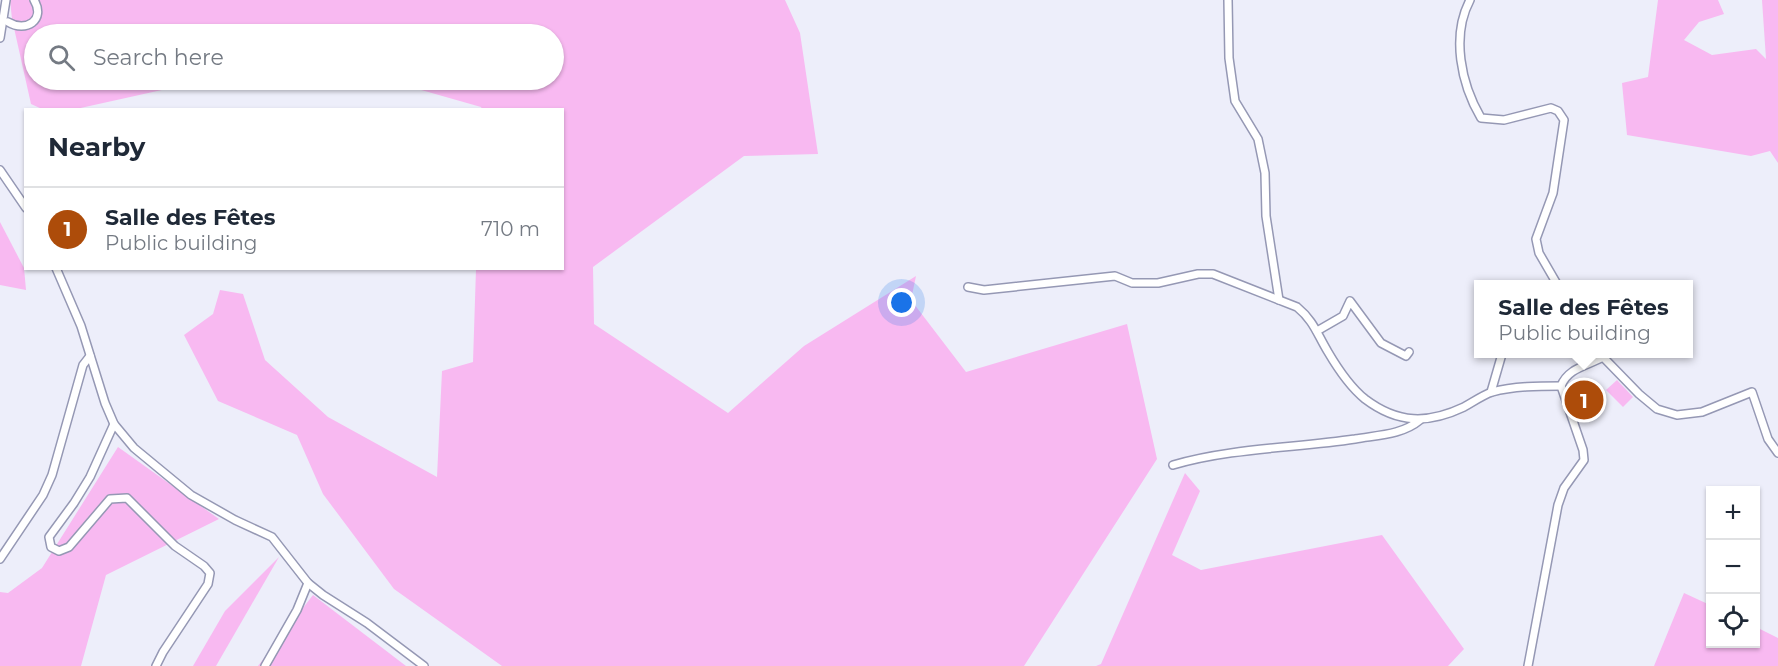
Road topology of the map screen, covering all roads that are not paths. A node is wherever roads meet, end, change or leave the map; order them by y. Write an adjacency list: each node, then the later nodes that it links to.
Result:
1 (6, 0): 8 (street)
2 (34, 0): 6 (street)
3 (1228, 0): 14 (street)
4 (1470, 0): 12 (street)
5 (8, 22): 7 (street)
6 (28, 24)
7 (24, 26)
8 (0, 38)
9 (0, 170): 10 (street)
10 (24, 205)
11 (57, 270): 17 (street)
12 (1552, 280)
13 (968, 287): 14 (street)
14 (1279, 300): 15 (street)
15 (1317, 331): 16 (street); 23 (street)
16 (1409, 352)
17 (90, 356): 24 (street); 27 (street)
18 (1501, 358): 22 (street)
19 (1597, 358): 21 (street)
20 (1606, 358): 25 (street)
21 (1561, 386): 22 (street); 32 (street)
22 (1491, 392): 23 (street)
23 (1420, 420): 26 (street)
24 (114, 424): 28 (street); 29 (street)
25 (1778, 453)
26 (1173, 465)
27 (0, 559)
28 (308, 583): 30 (street); 31 (street)
29 (156, 666)
30 (265, 666)
31 (424, 666)
32 (1528, 666)

